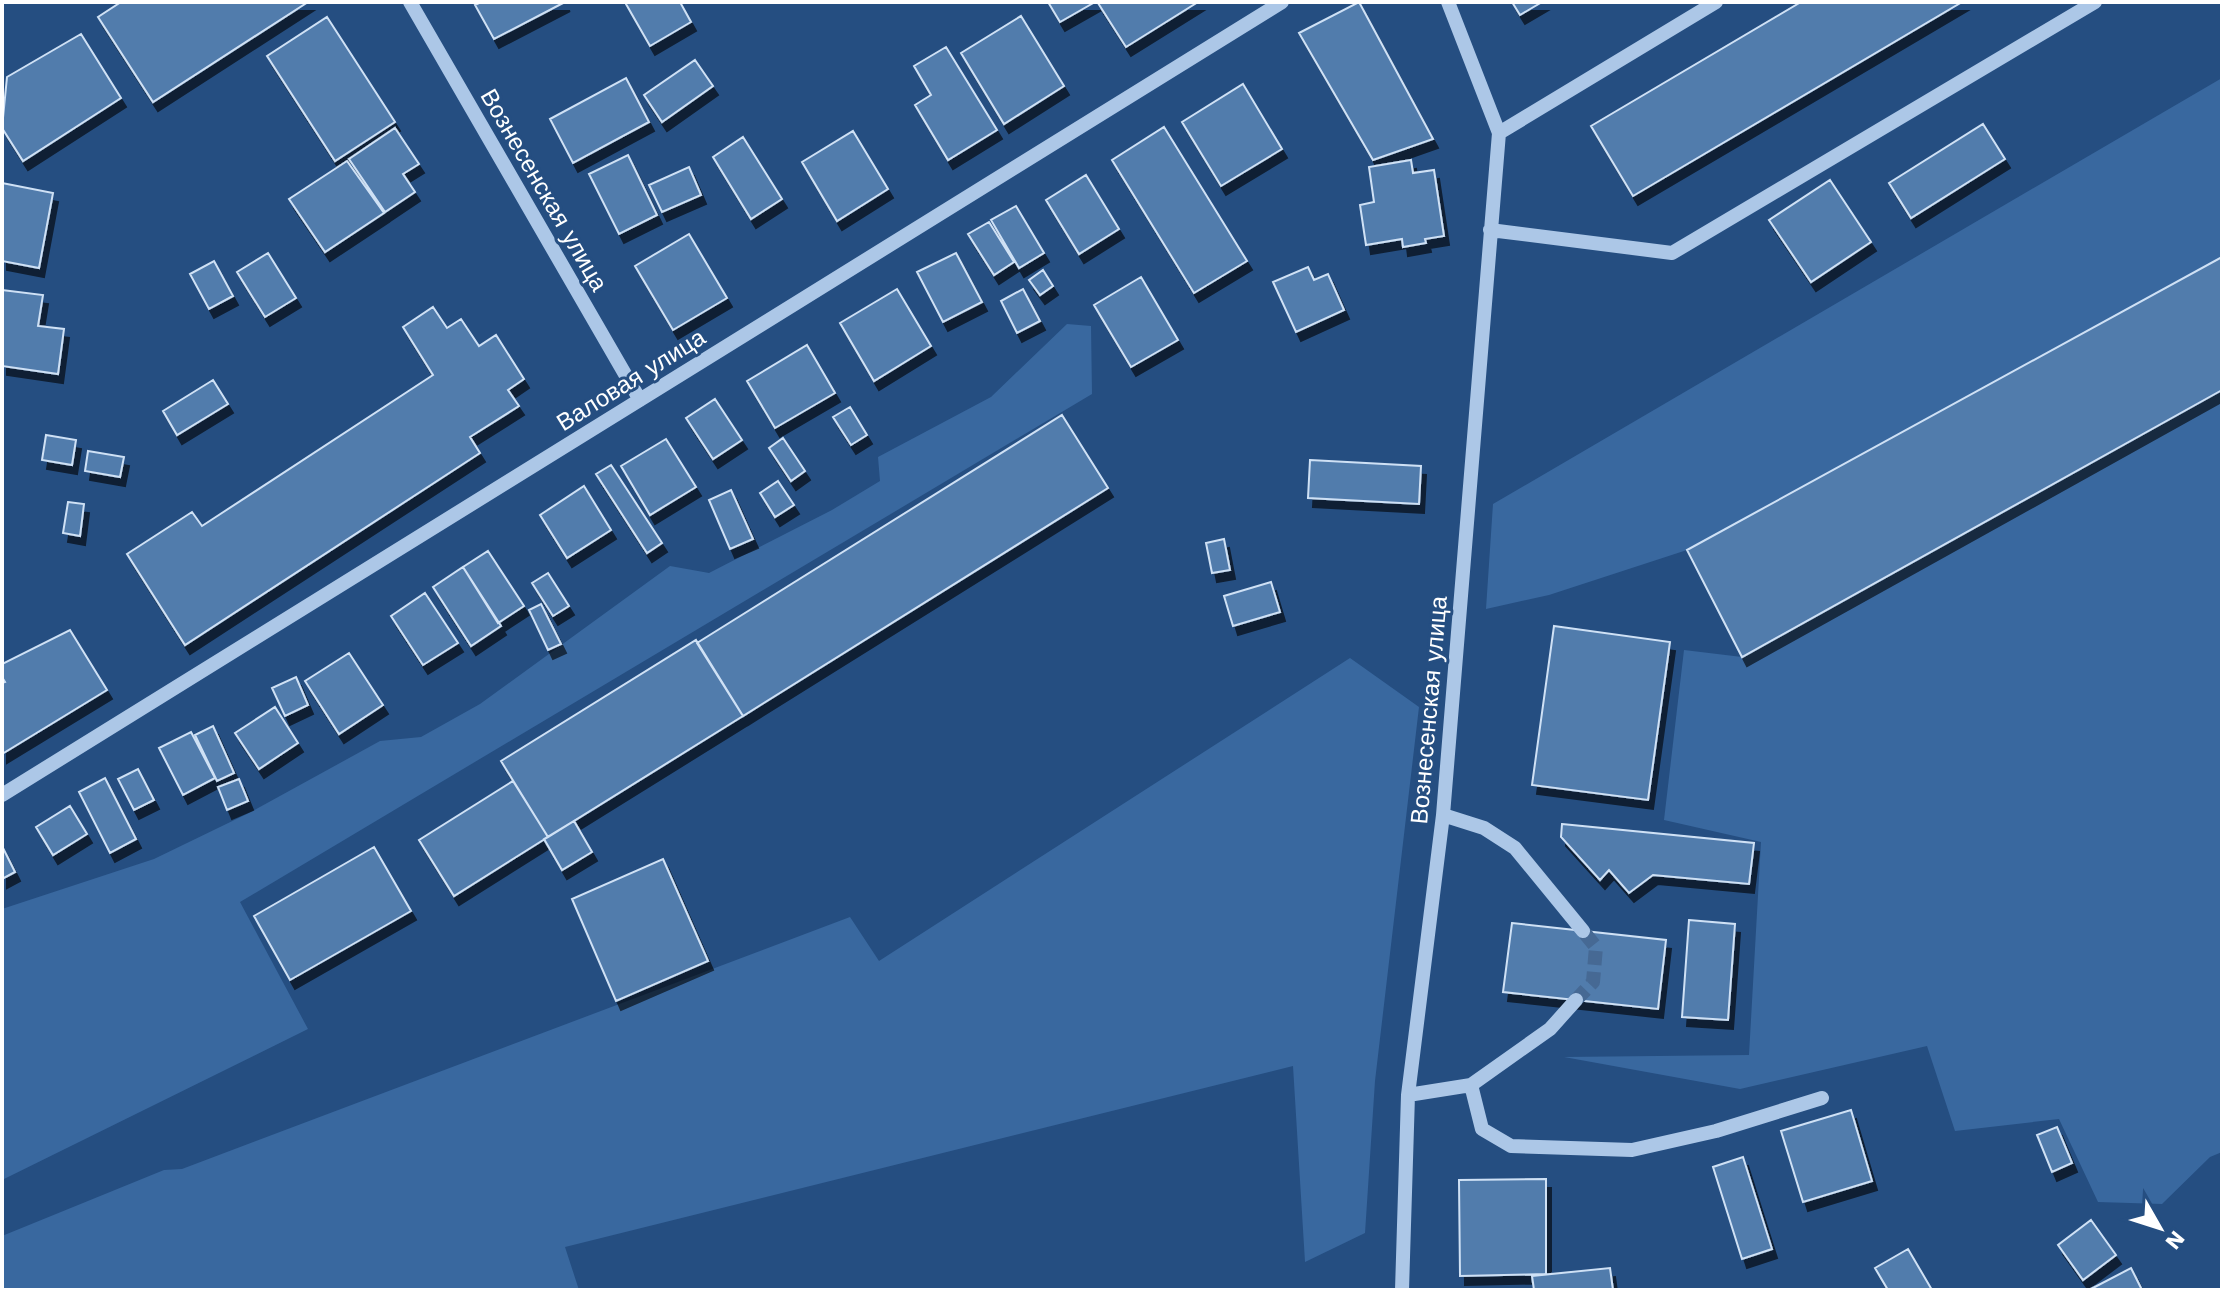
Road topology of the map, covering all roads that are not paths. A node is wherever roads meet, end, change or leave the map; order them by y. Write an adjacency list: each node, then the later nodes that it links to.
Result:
1 (410, 2): 8 (street, Вознесенская улица)
2 (1282, 2): 8 (street, Валовая улица)
3 (1448, 2): 6 (street)
4 (1716, 2): 6 (street)
5 (2095, 2): 7 (street)
6 (1499, 133): 7 (street, Вознесенская улица)
7 (1490, 230): 10 (street, Вознесенская улица)
8 (640, 400): 9 (street, Валовая улица)
9 (2, 795)
10 (1443, 815): 11 (street); 14 (street, Вознесенская улица)
11 (1583, 931)
12 (1576, 1000): 13 (street)
13 (1471, 1085): 14 (street); 15 (street)
14 (1408, 1095): 16 (street, Вознесенская улица)
15 (1822, 1098)
16 (1402, 1290)

